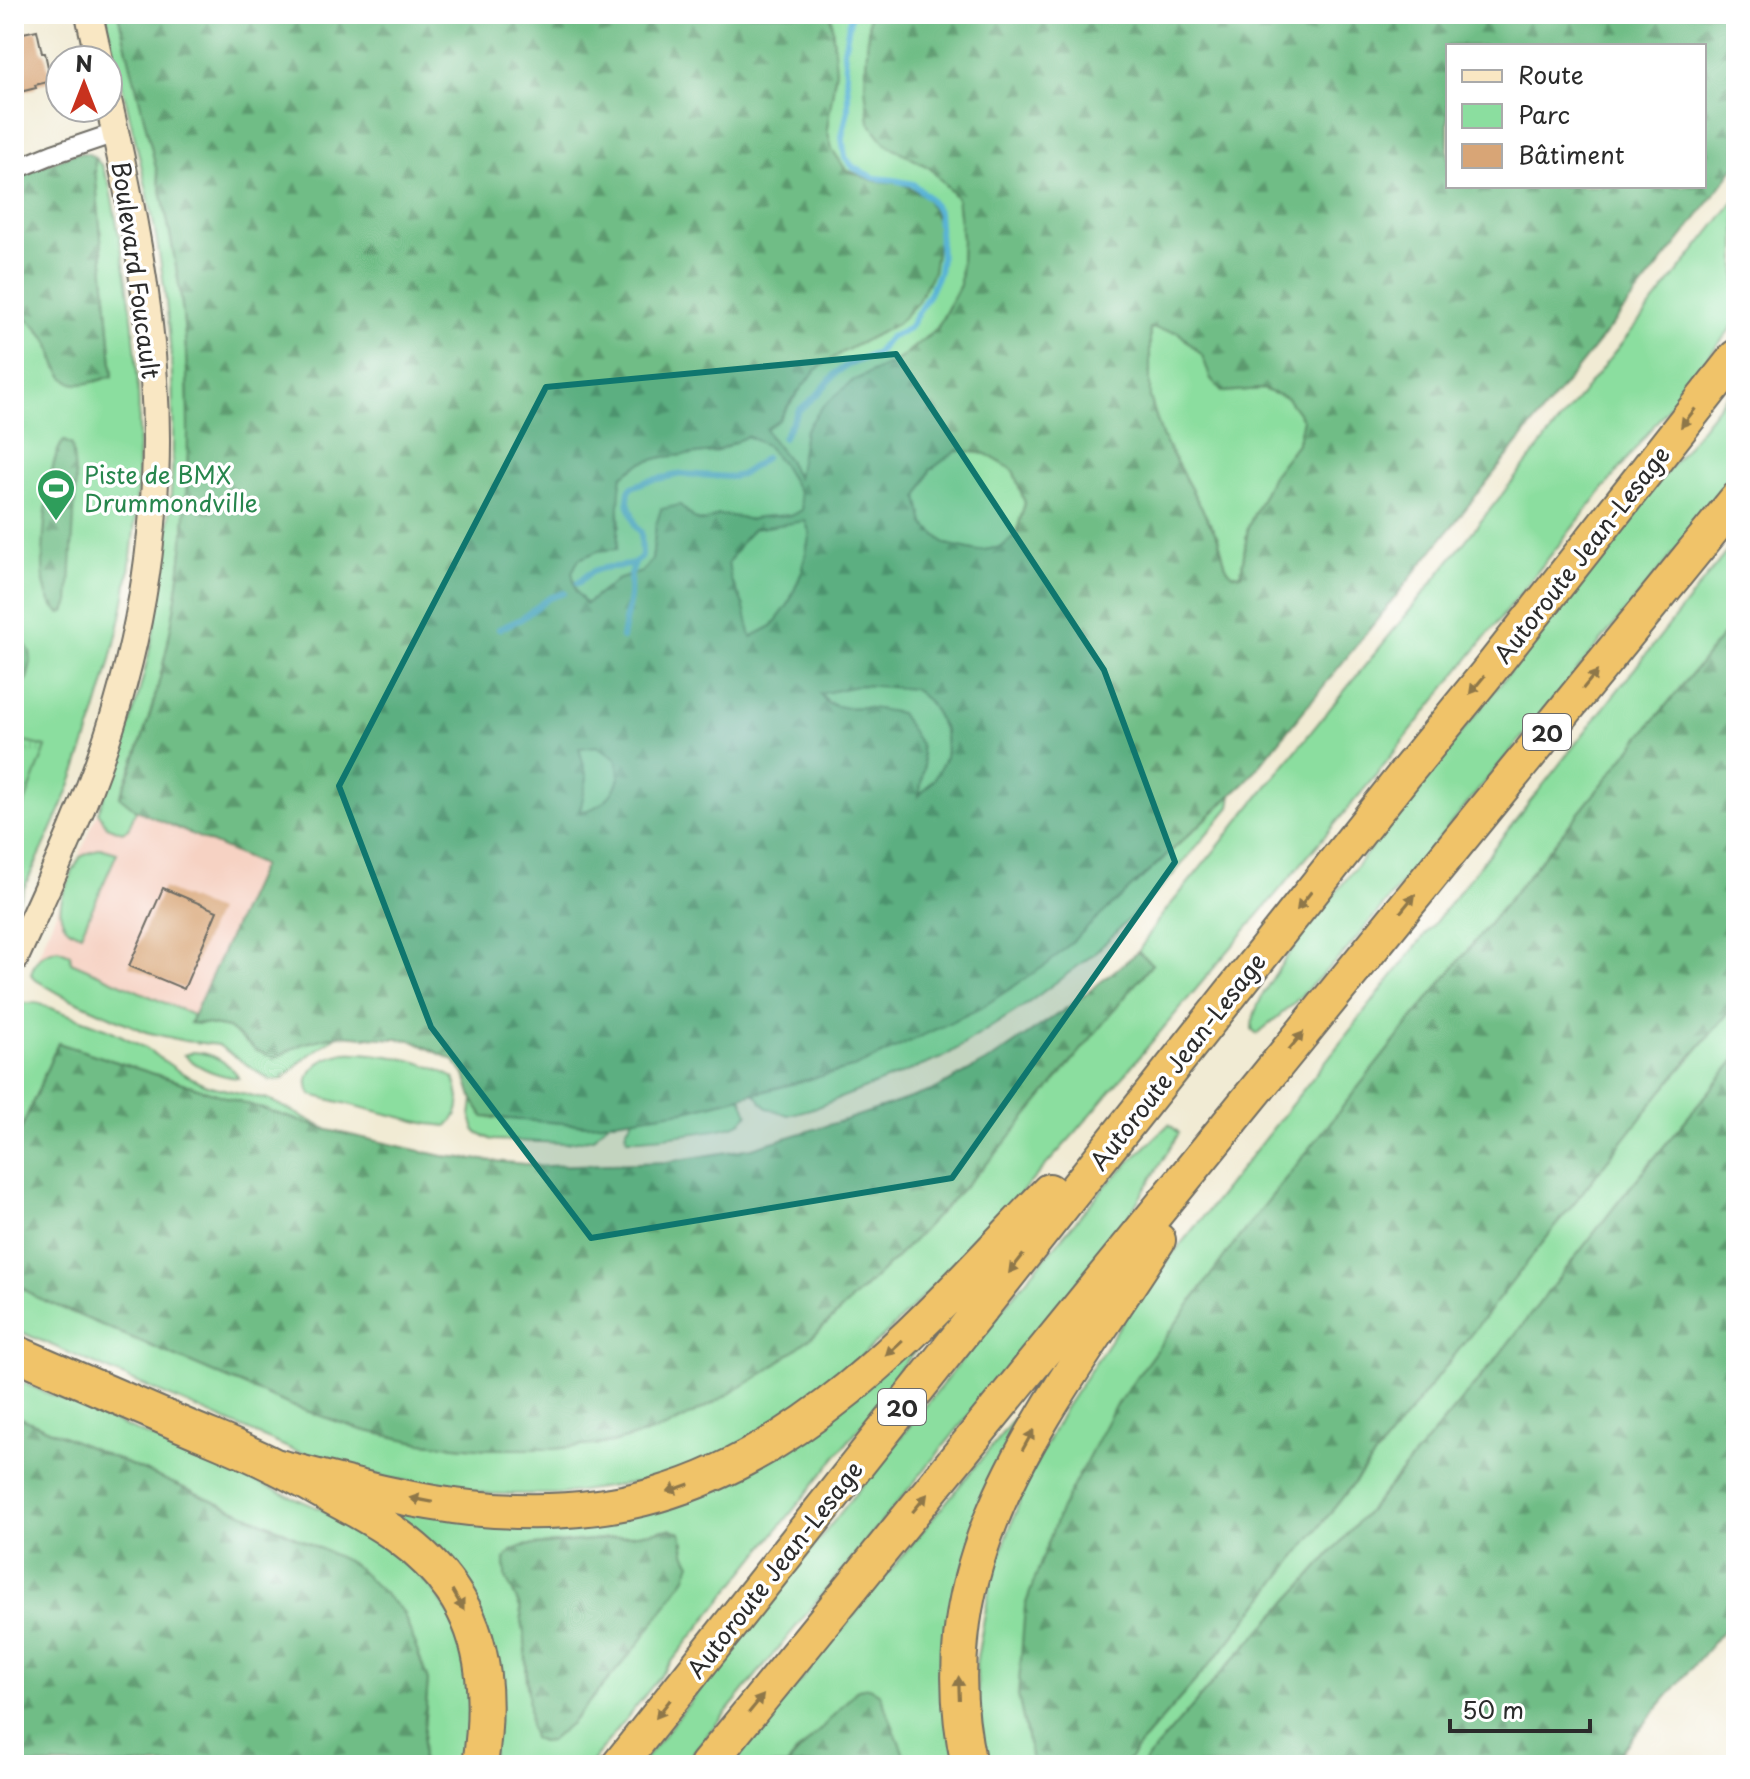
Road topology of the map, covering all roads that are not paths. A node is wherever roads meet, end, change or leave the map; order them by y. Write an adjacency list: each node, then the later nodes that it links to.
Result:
1 (89, 14): 2 (street)
2 (96, 44)
3 (113, 124): 4 (street, Boulevard Foucault)
4 (115, 133): 5 (street, Boulevard Foucault); 8 (street, Boulevard Foucault)
5 (14, 170)
6 (1736, 357): 9 (highway, Autoroute Jean-Lesage / 20, one-way to 9)
7 (1736, 500): 10 (highway, 20, one-way to 7)
8 (14, 960)
9 (1186, 1050): 12 (highway, one-way to 12); 14 (highway, Autoroute Jean-Lesage / 20, one-way to 14)
10 (1246, 1102): 15 (highway, 20, one-way to 10); 16 (highway, one-way to 10)
11 (14, 1352): 12 (highway)
12 (275, 1466): 13 (highway, one-way to 13)
13 (480, 1765)
14 (619, 1765)
15 (707, 1765)
16 (969, 1765)

